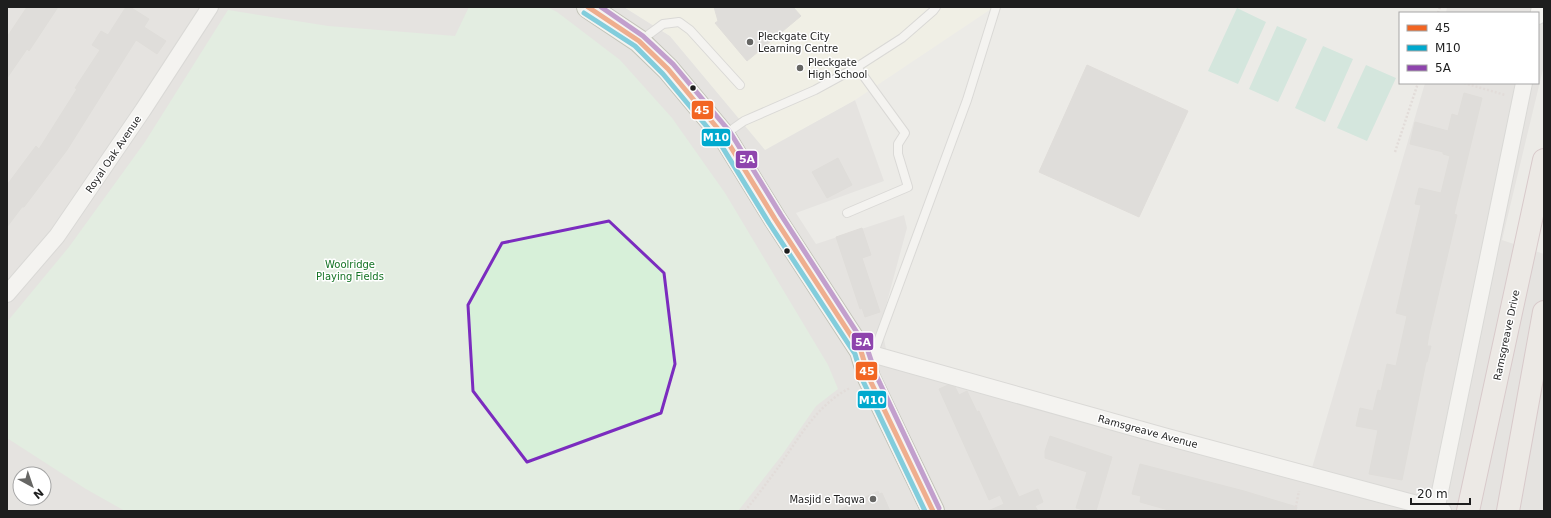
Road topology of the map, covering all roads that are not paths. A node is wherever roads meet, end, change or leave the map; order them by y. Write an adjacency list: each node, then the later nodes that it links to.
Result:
1 (210, 7): 12 (street, Royal Oak Avenue)
2 (588, 7): 5 (main road)
3 (936, 7): 6 (lane)
4 (996, 7): 14 (lane)
5 (639, 41): 8 (lane); 9 (main road)
6 (857, 67): 9 (lane); 11 (lane)
7 (1524, 84): 15 (street)
8 (740, 85)
9 (724, 136): 14 (main road)
10 (1544, 160): 17 (highway, Ramsgreave Drive)
11 (847, 213)
12 (7, 294)
13 (1544, 312): 18 (highway)
14 (867, 353): 15 (street, Ramsgreave Avenue); 16 (main road)
15 (1439, 510)
16 (933, 511)
17 (1468, 511)
18 (1508, 511)

